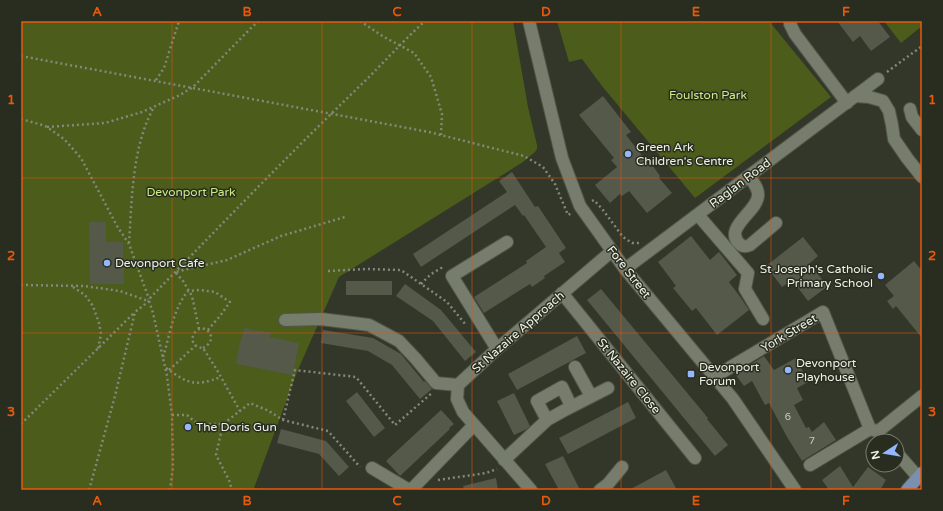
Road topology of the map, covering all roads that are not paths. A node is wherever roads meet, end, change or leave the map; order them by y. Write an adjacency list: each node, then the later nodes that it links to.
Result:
1 (529, 21): 12 (street, Fore Street)
2 (791, 21): 4 (street)
3 (878, 79): 4 (street, Raglan Road)
4 (851, 99): 7 (street); 8 (street, Raglan Road)
5 (910, 109): 6 (street)
6 (922, 130)
7 (921, 173)
8 (749, 176): 9 (street, Raglan Road); 10 (street)
9 (698, 215): 13 (street, Raglan Road); 15 (street)
10 (776, 223)
11 (507, 242): 17 (street)
12 (612, 251): 13 (street, Fore Street); 14 (street, St Nazaire Approach)
13 (625, 269): 19 (street, Fore Street)
14 (562, 294): 17 (street, St Nazaire Approach); 28 (street, St Nazaire Close)
15 (762, 318)
16 (285, 320): 20 (street)
17 (497, 349): 20 (street, St Nazaire Approach)
18 (575, 367): 22 (street)
19 (714, 377): 27 (street, York Street); 38 (street, Fore Street)
20 (458, 385): 26 (street)
21 (608, 388): 22 (street)
22 (591, 396): 24 (street)
23 (922, 396): 27 (street)
24 (572, 406): 25 (street); 25 (street)
25 (547, 420): 30 (street)
26 (474, 425): 30 (street); 35 (street)
27 (870, 429): 31 (street)
28 (696, 458)
29 (905, 461): 34 (street)
30 (507, 463): 36 (street)
31 (810, 464)
32 (622, 467): 37 (street)
33 (372, 468): 35 (street)
34 (920, 475): 39 (main road)
35 (410, 490)
36 (531, 490)
37 (600, 490)
38 (795, 490)
39 (906, 490)

